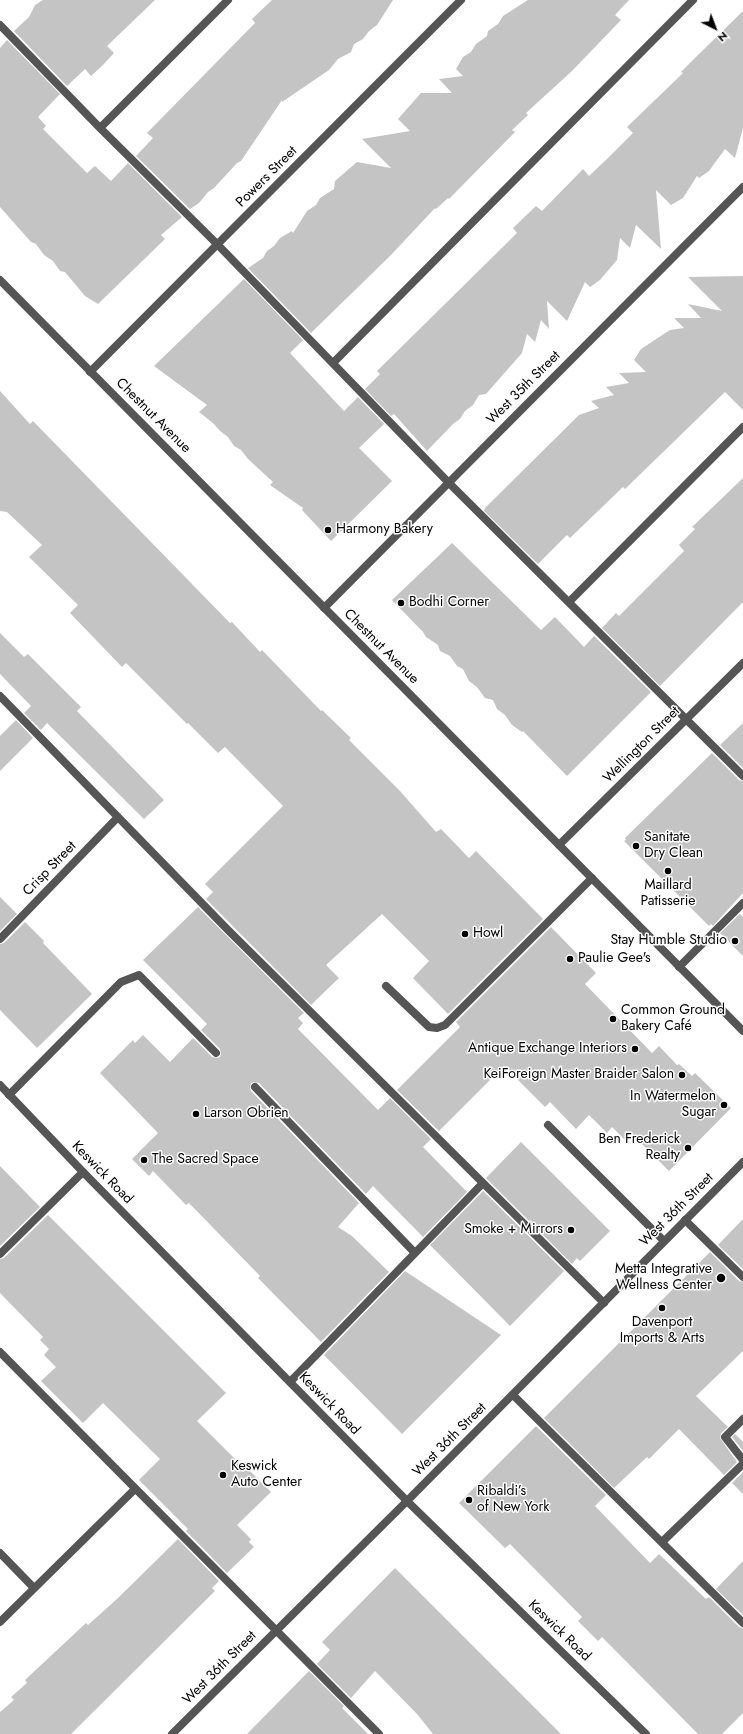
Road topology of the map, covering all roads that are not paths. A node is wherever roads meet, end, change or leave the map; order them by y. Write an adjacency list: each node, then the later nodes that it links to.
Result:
1 (228, 0): 5 (street)
2 (461, 0): 7 (street, Powers Street)
3 (693, 0): 9 (street)
4 (0, 25): 5 (street)
5 (100, 128): 7 (street)
6 (743, 187): 12 (street, West 35th Street)
7 (217, 244): 9 (street); 10 (street, Powers Street)
8 (0, 280): 10 (street, Chestnut Avenue)
9 (333, 363): 12 (street)
10 (90, 372): 14 (street, Chestnut Avenue)
11 (743, 427): 13 (street)
12 (449, 482): 13 (street); 14 (street, West 35th Street)
13 (569, 602): 17 (street)
14 (324, 608): 20 (street, Chestnut Avenue)
15 (743, 663): 17 (street, Wellington Street)
16 (0, 696): 19 (street)
17 (687, 719): 18 (street); 20 (street, Wellington Street)
18 (743, 776)
19 (118, 817): 23 (street, Crisp Street); 34 (street)
20 (559, 845): 21 (street, Chestnut Avenue)
21 (592, 878): 24 (street, Chestnut Avenue); 25 (street)
22 (743, 902): 24 (street)
23 (0, 938)
24 (679, 967): 26 (street, Chestnut Avenue)
25 (386, 986)
26 (743, 1031)
27 (216, 1054): 30 (street)
28 (0, 1085): 30 (street, Keswick Road)
29 (255, 1087): 37 (street)
30 (9, 1095): 33 (street, Keswick Road)
31 (548, 1125): 36 (street)
32 (743, 1162): 35 (street, West 36th Street)
33 (83, 1172): 38 (street); 42 (street, Keswick Road)
34 (483, 1183): 37 (street); 40 (street)
35 (685, 1220): 36 (street, West 36th Street); 39 (street)
36 (664, 1241): 40 (street, West 36th Street)
37 (415, 1253): 42 (street)
38 (0, 1254)
39 (743, 1276)
40 (604, 1303): 43 (street, West 36th Street)
41 (0, 1352): 47 (street)
42 (290, 1382): 48 (street, Keswick Road)
43 (513, 1395): 48 (street, West 36th Street); 49 (street)
44 (743, 1419): 45 (street)
45 (743, 1460)
46 (743, 1464): 49 (street)
47 (136, 1489): 51 (street); 54 (street)
48 (406, 1501): 54 (street, West 36th Street); 57 (street, Keswick Road)
49 (662, 1542): 53 (street)
50 (0, 1553): 51 (street)
51 (34, 1588): 52 (street)
52 (0, 1622)
53 (743, 1623)
54 (276, 1632): 55 (street, West 36th Street); 56 (street)
55 (172, 1734)
56 (379, 1734)
57 (646, 1734)

